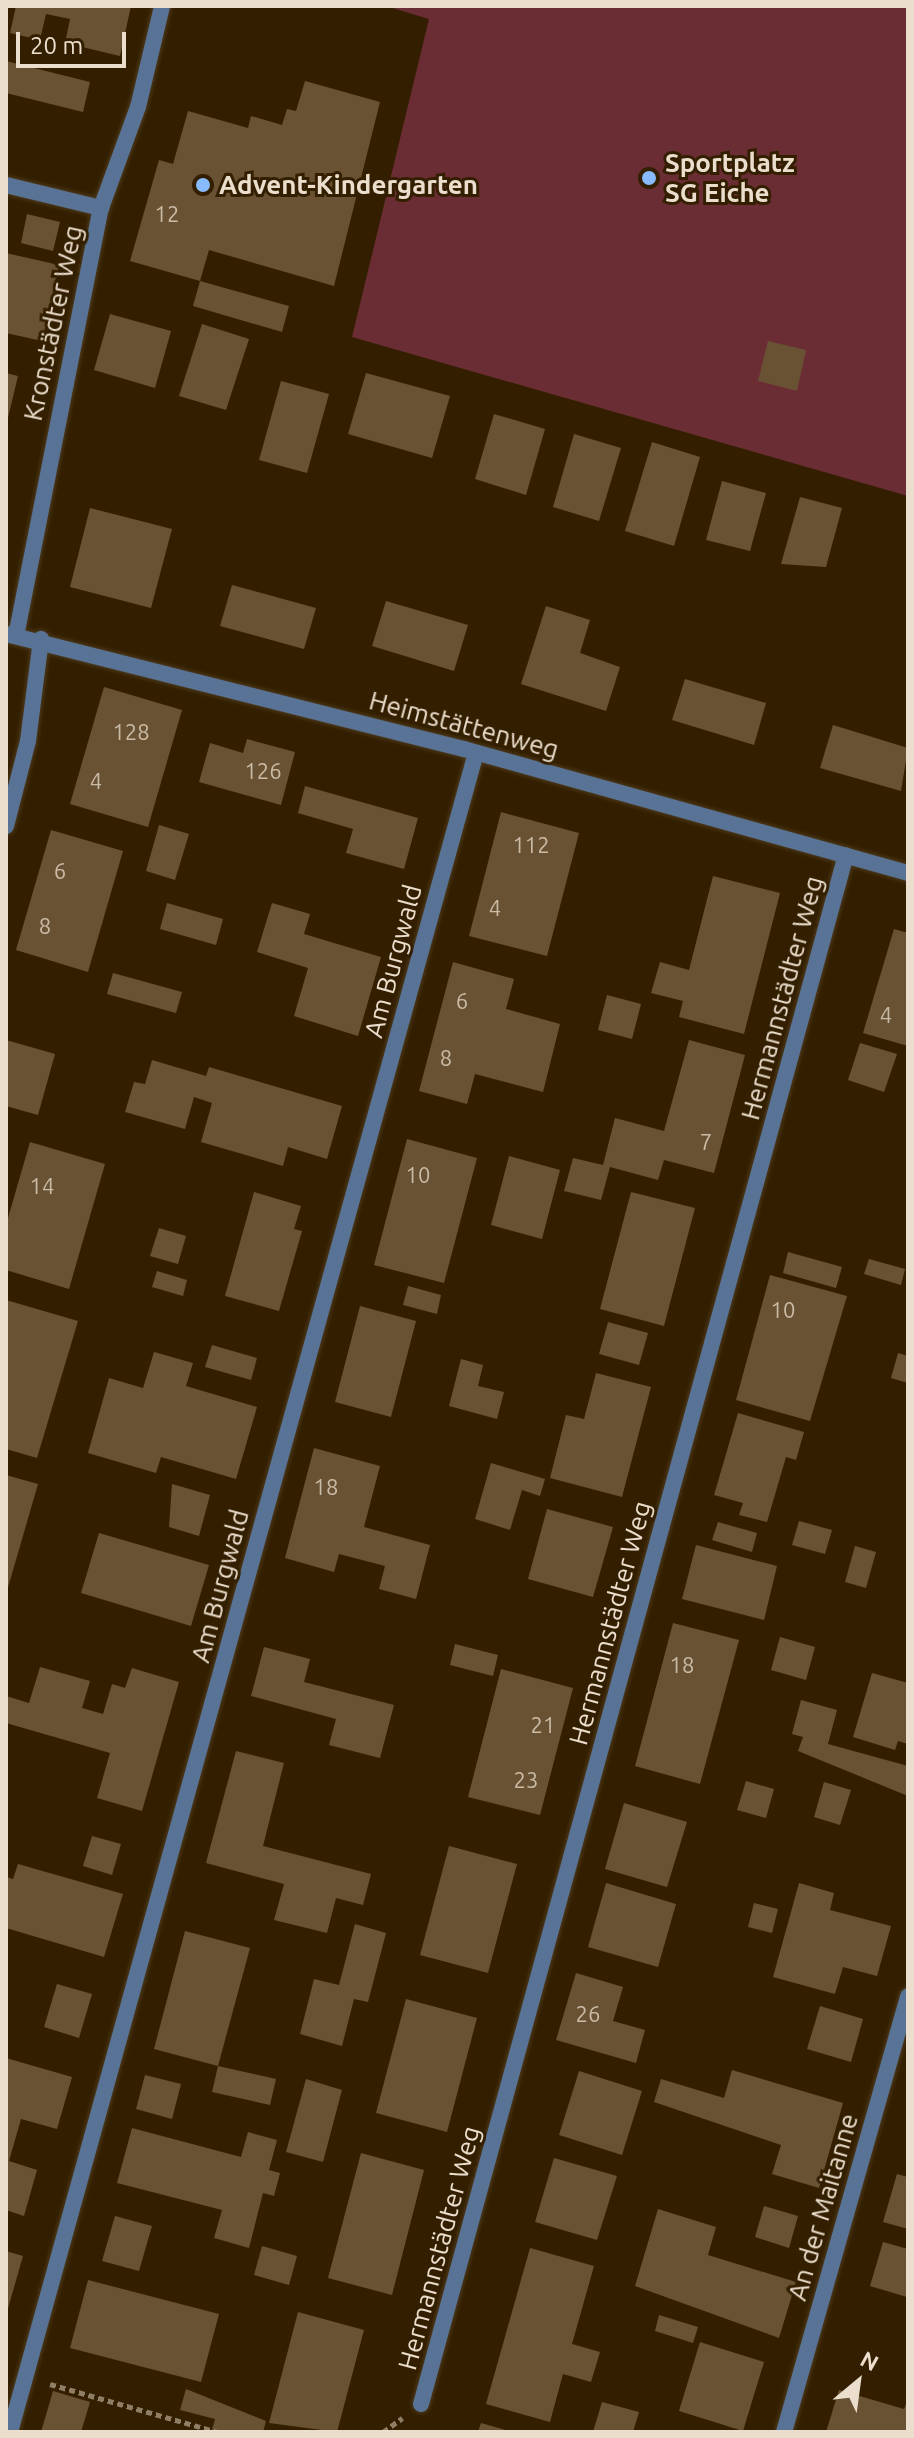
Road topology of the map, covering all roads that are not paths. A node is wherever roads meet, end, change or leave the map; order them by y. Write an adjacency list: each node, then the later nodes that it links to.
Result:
1 (162, 6): 3 (street, Kronstädter Weg)
2 (6, 185): 3 (street, Kronstädter Weg)
3 (101, 208): 4 (street, Kronstädter Weg)
4 (11, 635): 5 (street, Heimstättenweg)
5 (41, 639): 6 (street, Heimstättenweg); 7 (street)
6 (476, 753): 8 (street, Heimstättenweg); 12 (street, Am Burgwald)
7 (6, 826)
8 (846, 855): 9 (street, Heimstättenweg); 11 (street, Hermannstädter Weg)
9 (908, 873)
10 (908, 1996): 13 (street, An der Maitanne)
11 (421, 2404)
12 (10, 2432)
13 (784, 2432)

